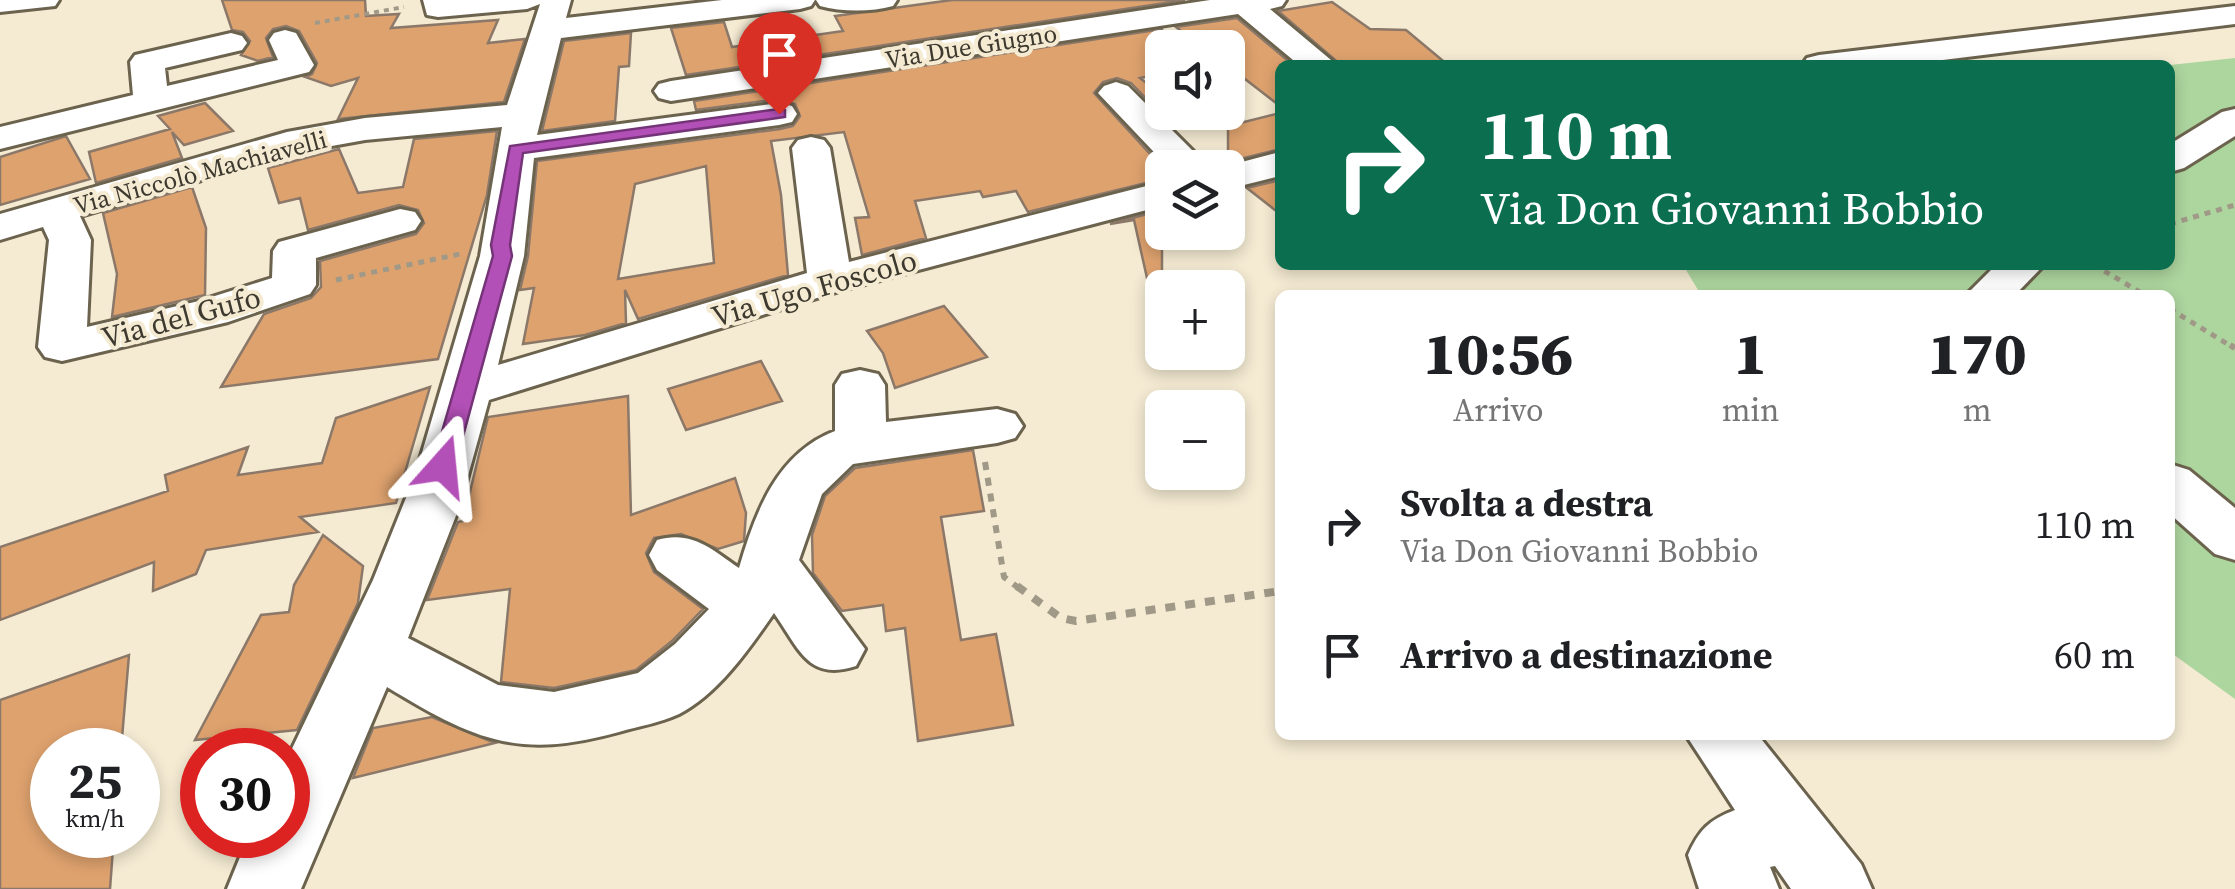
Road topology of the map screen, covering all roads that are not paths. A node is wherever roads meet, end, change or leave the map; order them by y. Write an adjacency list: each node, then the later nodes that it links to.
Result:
1 (44, 0): 8 (street)
2 (527, 0): 6 (street)
3 (800, 0): 11 (street)
4 (831, 0): 5 (street)
5 (882, 0)
6 (438, 1)
7 (1257, 2): 14 (street); 18 (street, Via Due Giugno)
8 (0, 3)
9 (552, 15): 11 (street); 21 (street)
10 (2235, 15): 15 (street)
11 (650, 18): 18 (street)
12 (298, 32): 17 (street)
13 (231, 43): 17 (street)
14 (1315, 60)
15 (1861, 60)
16 (1116, 93): 24 (street)
17 (151, 101): 22 (street)
18 (675, 109): 19 (street); 21 (street, Via Niccolò Machiavelli)
19 (779, 114)
20 (2235, 120): 25 (street)
21 (518, 131): 29 (street, Via Niccolò Machiavelli); 35 (street)
22 (0, 138)
23 (811, 148): 33 (street)
24 (1173, 150)
25 (2175, 157)
26 (1275, 165): 27 (street)
27 (1245, 173)
28 (1145, 198): 33 (street, Via Ugo Foscolo)
29 (56, 211): 30 (street, Via del Gufo); 31 (street, Via Niccolò Machiavelli)
30 (400, 221)
31 (0, 227)
32 (2016, 270): 34 (street)
33 (830, 280): 35 (street, Via Ugo Foscolo)
34 (1994, 290)
35 (467, 391): 41 (street)
36 (988, 426): 40 (street)
37 (2175, 486): 38 (street)
38 (2235, 540)
39 (678, 555): 40 (street)
40 (757, 584): 41 (street); 42 (street)
41 (374, 648): 44 (street)
42 (834, 649)
43 (1723, 740): 45 (street)
44 (310, 782)
45 (1788, 830): 48 (street); 49 (street)
46 (276, 858): 47 (street)
47 (264, 889)
48 (1742, 889)
49 (1835, 889)

